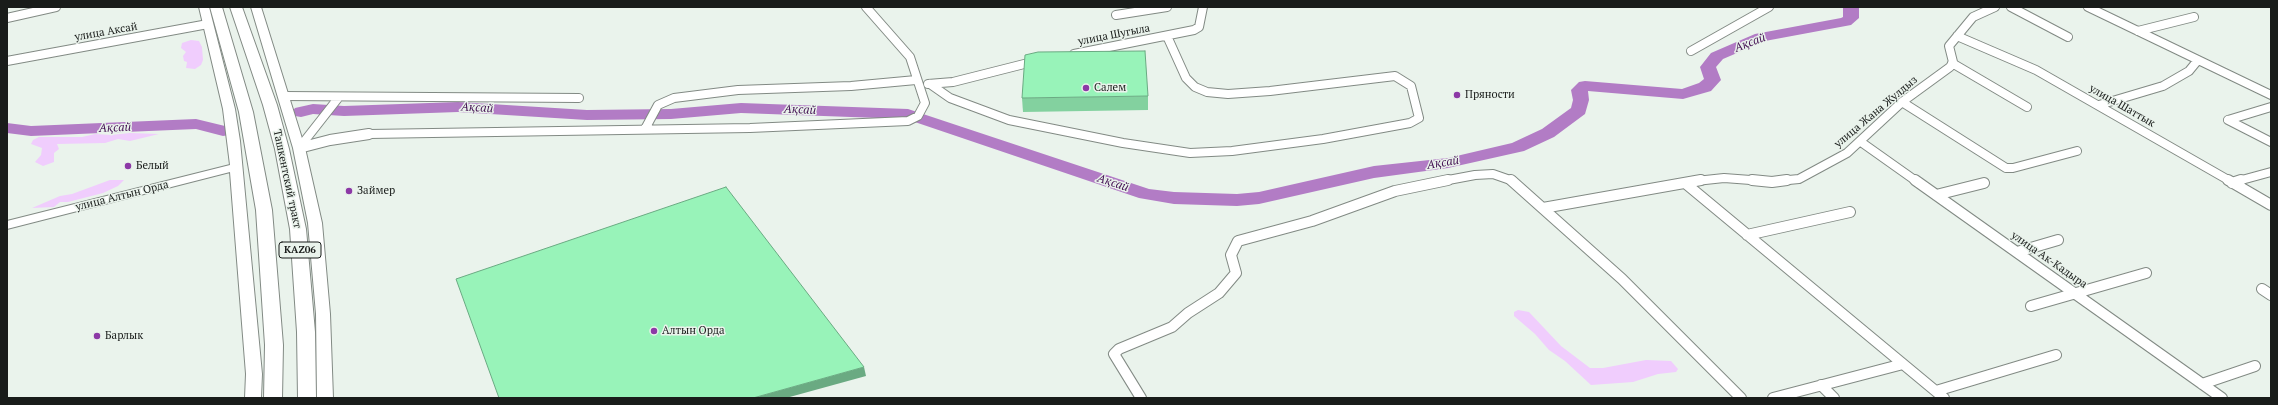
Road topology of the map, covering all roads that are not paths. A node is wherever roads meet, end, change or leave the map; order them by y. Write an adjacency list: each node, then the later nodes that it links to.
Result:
1 (56, 7): 15 (street)
2 (204, 7): 16 (main road)
3 (216, 7): 68 (highway, KАZ06)
4 (236, 7): 69 (highway, Ташкентский тракт / KАZ06)
5 (256, 7): 32 (main road)
6 (866, 7): 27 (street)
7 (1168, 7): 13 (street)
8 (1203, 7): 18 (street, улица Шугыла)
9 (1769, 7): 21 (street)
10 (1995, 7): 19 (street)
11 (2011, 7): 20 (street)
12 (2088, 7): 17 (street)
13 (1116, 15)
14 (2194, 17): 17 (street)
15 (7, 18)
16 (208, 24): 25 (street, улица Аксай); 43 (main road)
17 (2138, 31): 24 (street)
18 (1167, 36): 22 (street, улица Шугыла); 28 (street)
19 (1956, 36): 26 (street); 34 (street, улица Шаттык)
20 (2068, 37)
21 (1691, 51)
22 (1062, 56)
23 (1047, 59): 28 (street)
24 (2198, 60): 29 (street); 34 (street)
25 (7, 61)
26 (1952, 63): 33 (street, улица Жана Жулдыз); 35 (street)
27 (917, 82): 28 (street); 37 (street); 37 (street)
28 (930, 84)
29 (2271, 95)
30 (339, 97): 31 (street); 32 (street); 41 (street)
31 (579, 98)
32 (285, 101): 41 (main road)
33 (1902, 102): 39 (street, улица Жана Жулдыз); 42 (street)
34 (2099, 105): 47 (street, улица Шаттык)
35 (2026, 107)
36 (2271, 107): 40 (street)
37 (645, 130): 38 (street)
38 (369, 134): 41 (street)
39 (1861, 142): 45 (street, улица Жана Жулдыз); 48 (street, улица Ак-Кадыра)
40 (2271, 142)
41 (299, 148): 70 (main road)
42 (2077, 151)
43 (237, 167): 52 (main road, улица Алтын Орда); 67 (main road)
44 (2271, 172): 47 (street)
45 (1685, 183): 50 (street, улица Жана Жулдыз); 53 (street)
46 (1984, 183): 48 (street)
47 (2232, 183): 49 (street, улица Шаттык)
48 (1936, 195): 55 (street, улица Ак-Кадыра)
49 (2271, 205)
50 (1543, 208): 71 (street); 72 (street)
51 (1850, 212): 53 (street)
52 (7, 225)
53 (1748, 235): 62 (street)
54 (2058, 240): 55 (street)
55 (2017, 252): 58 (street, улица Ак-Кадыра)
56 (2146, 273): 58 (street)
57 (2262, 289): 59 (street)
58 (2075, 294): 60 (street); 64 (street, улица Ак-Кадыра)
59 (2271, 295)
60 (2031, 306)
61 (2056, 355): 66 (street)
62 (1903, 364): 65 (street); 66 (street)
63 (2255, 366): 64 (street)
64 (2202, 384): 75 (street, улица Ак-Кадыра)
65 (1821, 385): 73 (street); 74 (street)
66 (1940, 395)
67 (253, 398)
68 (273, 398)
69 (307, 398)
70 (325, 398)
71 (1141, 398)
72 (1741, 398)
73 (1773, 398)
74 (1834, 398)
75 (2222, 398)

